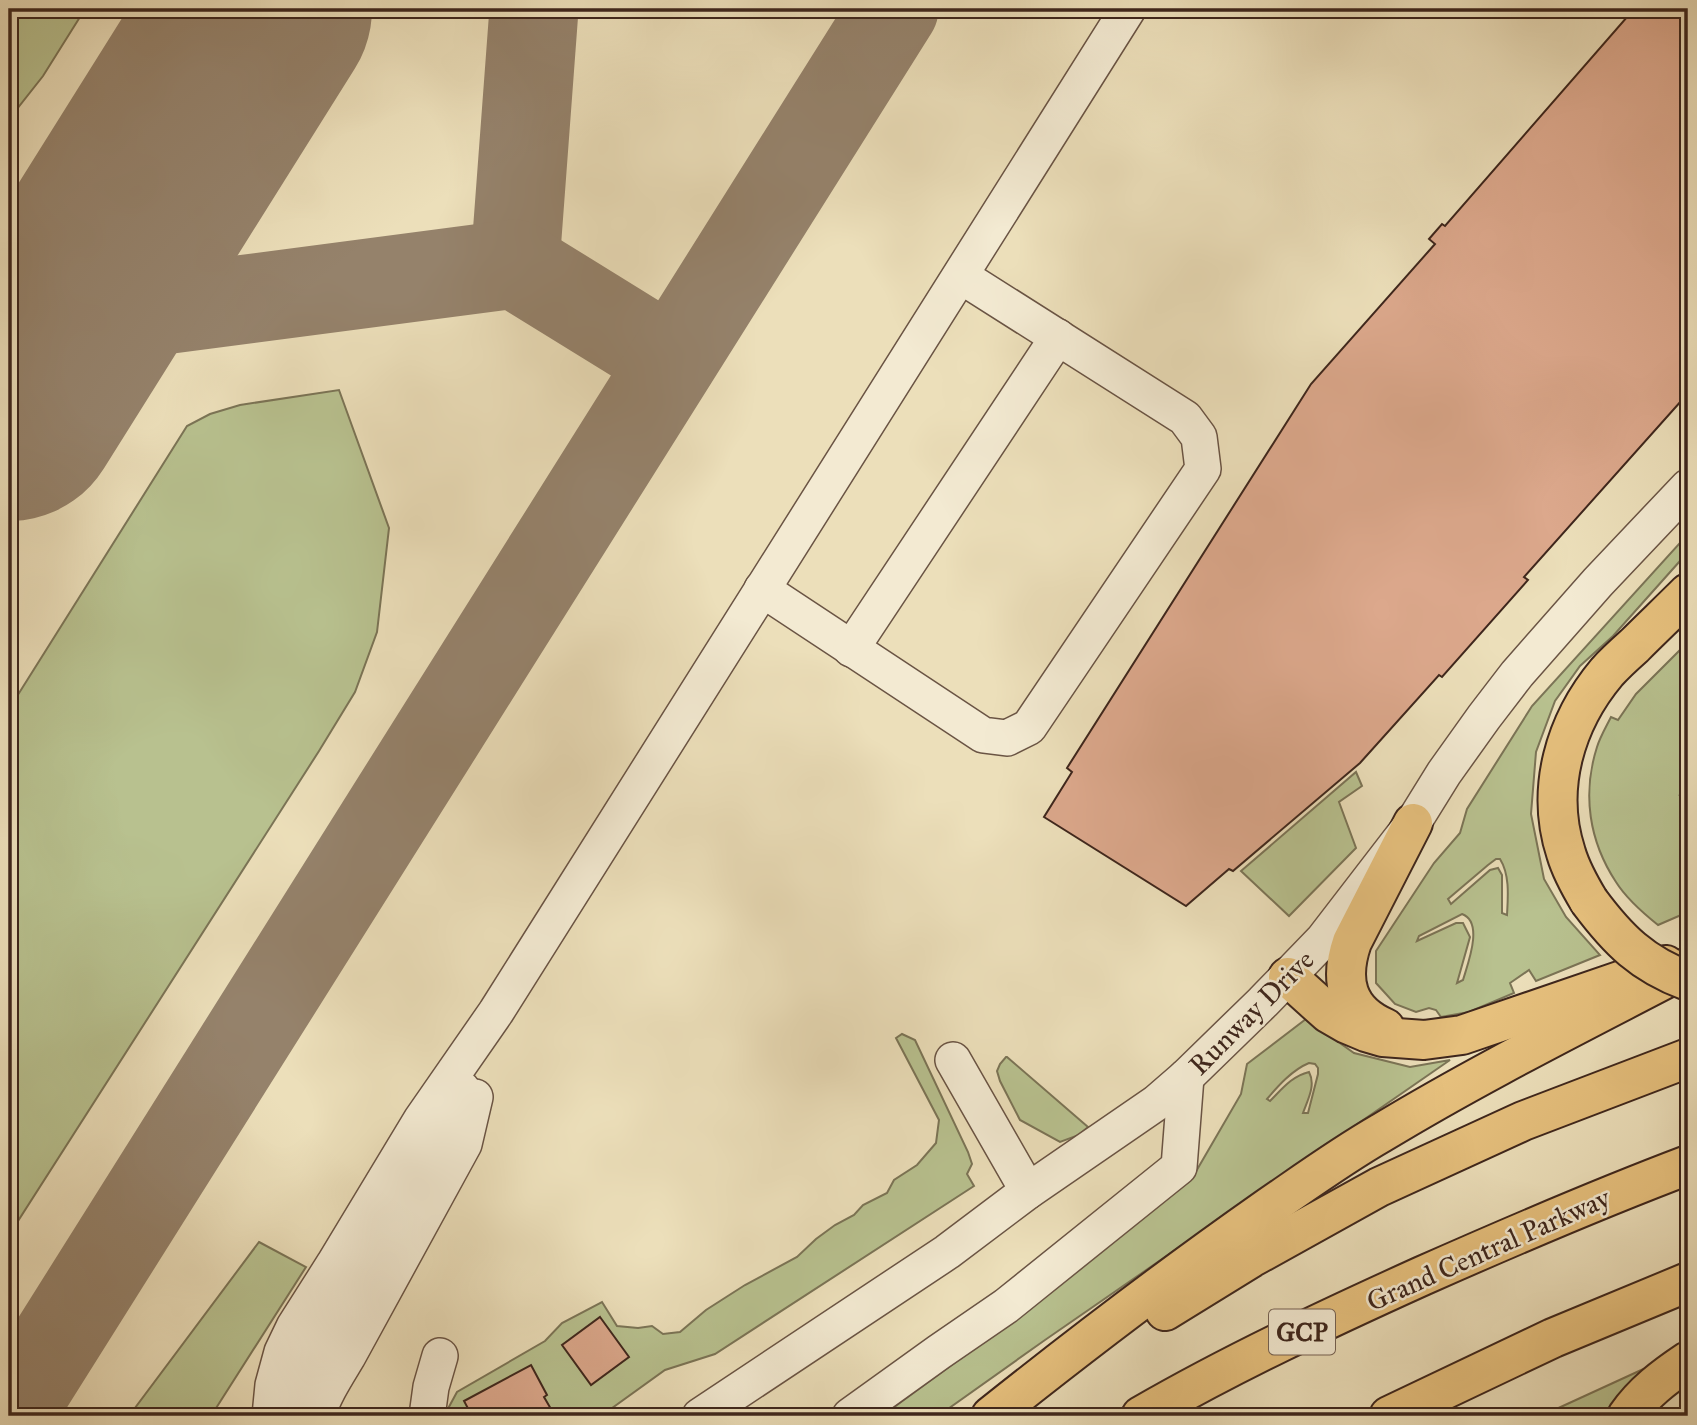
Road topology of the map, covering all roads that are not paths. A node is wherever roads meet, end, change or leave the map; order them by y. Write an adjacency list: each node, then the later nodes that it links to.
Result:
1 (1128, 9): 2 (street)
2 (961, 276): 3 (street); 5 (street)
3 (1058, 337): 7 (street); 7 (street)
4 (1688, 487): 8 (street, Runway Drive)
5 (762, 589): 7 (street); 13 (street)
6 (1682, 597): 12 (main road, bridge)
7 (851, 649)
8 (1413, 823): 11 (street, Runway Drive); 14 (main road)
9 (1688, 958): 14 (main road)
10 (1688, 967): 29 (main road)
11 (1287, 977): 14 (main road); 17 (street, Runway Drive)
12 (1688, 981)
13 (496, 1012): 23 (street); 24 (street); 25 (street)
14 (1424, 1040)
15 (1688, 1058): 30 (main road)
16 (953, 1060): 19 (street)
17 (1186, 1076): 19 (street, Runway Drive); 28 (street)
18 (1688, 1165): 31 (main road, Grand Central Parkway / GCP)
19 (1028, 1191): 27 (street, Runway Drive)
20 (1688, 1282): 32 (main road)
21 (440, 1356): 26 (street)
22 (1688, 1362): 33 (main road)
23 (270, 1416)
24 (294, 1416)
25 (317, 1416)
26 (427, 1416)
27 (700, 1416)
28 (849, 1416)
29 (991, 1416)
30 (1005, 1416)
31 (1140, 1416)
32 (1389, 1416)
33 (1627, 1416)

